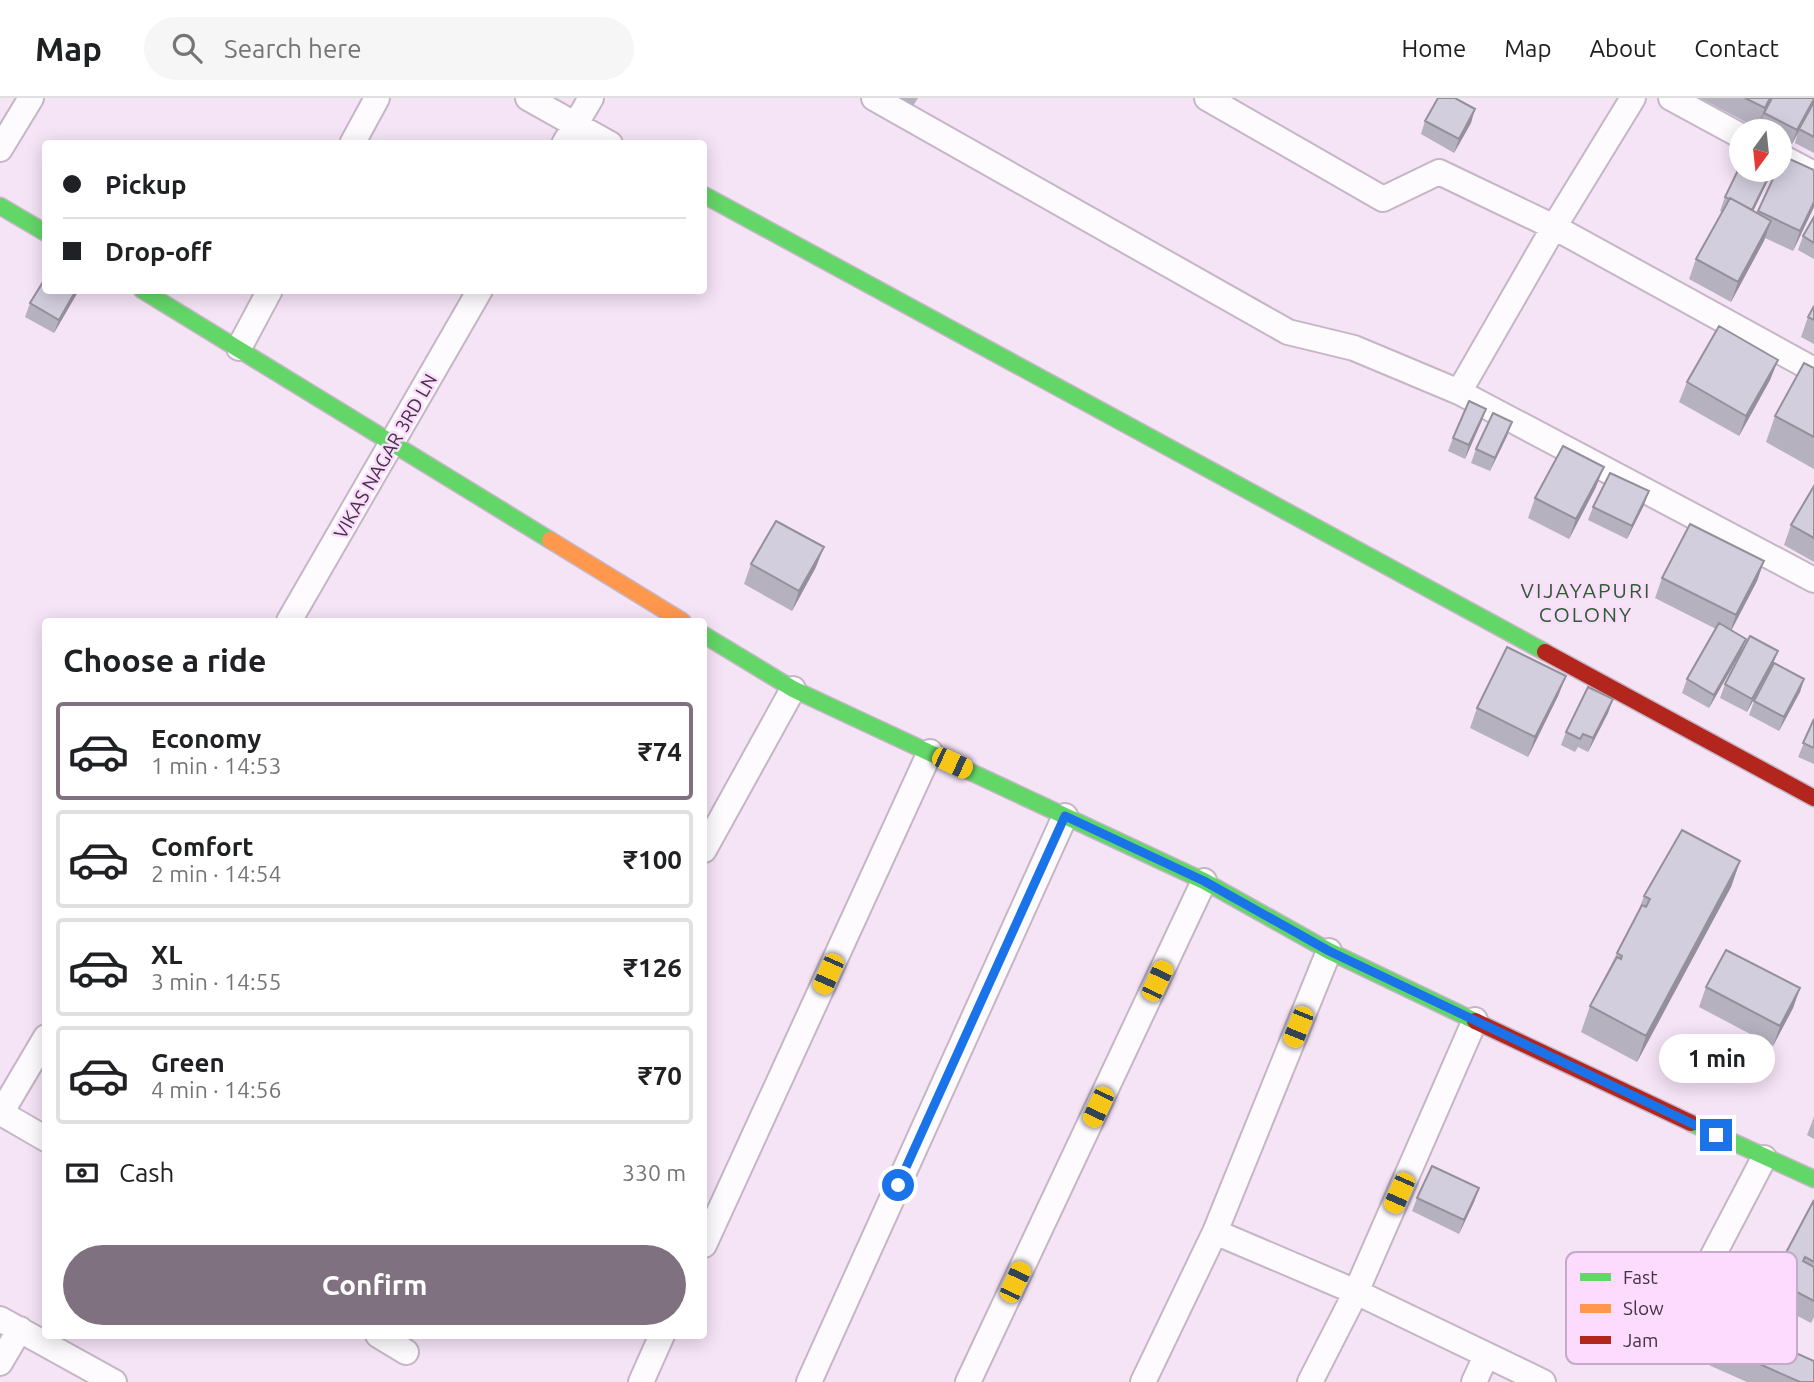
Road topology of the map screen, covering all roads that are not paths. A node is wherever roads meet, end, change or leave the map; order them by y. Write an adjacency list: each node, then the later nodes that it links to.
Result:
1 (31, 98): 13 (street)
2 (377, 98): 11 (street)
3 (528, 98): 10 (street)
4 (590, 98): 10 (street)
5 (874, 98): 25 (street)
6 (1207, 98): 18 (street)
7 (1671, 98): 9 (street)
8 (1627, 100): 18 (street)
9 (1729, 129)
10 (569, 134): 12 (street)
11 (354, 140)
12 (594, 140)
13 (0, 149)
14 (1792, 162): 15 (street)
15 (1814, 174)
16 (707, 197): 33 (street)
17 (0, 206): 19 (street)
18 (1553, 227): 24 (street); 25 (street)
19 (42, 231)
20 (149, 294): 23 (street)
21 (269, 294): 23 (street)
22 (478, 294): 26 (street, VIKAS NAGAR 3RD LN)
23 (239, 348): 26 (street)
24 (1814, 370)
25 (1459, 392): 27 (street)
26 (392, 445): 28 (street, VIKAS NAGAR 3RD LN); 29 (street)
27 (1814, 580)
28 (291, 618)
29 (677, 618)
30 (707, 637): 31 (street)
31 (793, 689): 32 (street); 35 (street)
32 (930, 752): 34 (street); 44 (street)
33 (1814, 798)
34 (1065, 816): 36 (street); 55 (street)
35 (707, 845)
36 (1204, 881): 37 (street); 56 (street)
37 (1329, 951): 38 (street); 43 (street)
38 (1475, 1020): 41 (street); 46 (street)
39 (42, 1044): 40 (street)
40 (42, 1137)
41 (1764, 1158): 42 (street); 45 (street)
42 (1814, 1179)
43 (1215, 1232): 46 (street); 57 (street)
44 (707, 1238)
45 (1715, 1252)
46 (1356, 1292): 51 (street); 58 (street)
47 (10, 1324): 52 (street); 53 (street)
48 (385, 1339): 50 (street)
49 (660, 1339): 54 (street)
50 (406, 1352)
51 (1486, 1356): 59 (street); 60 (street)
52 (0, 1363)
53 (114, 1382)
54 (641, 1382)
55 (809, 1382)
56 (968, 1382)
57 (1143, 1382)
58 (1310, 1382)
59 (1474, 1382)
60 (1543, 1382)

